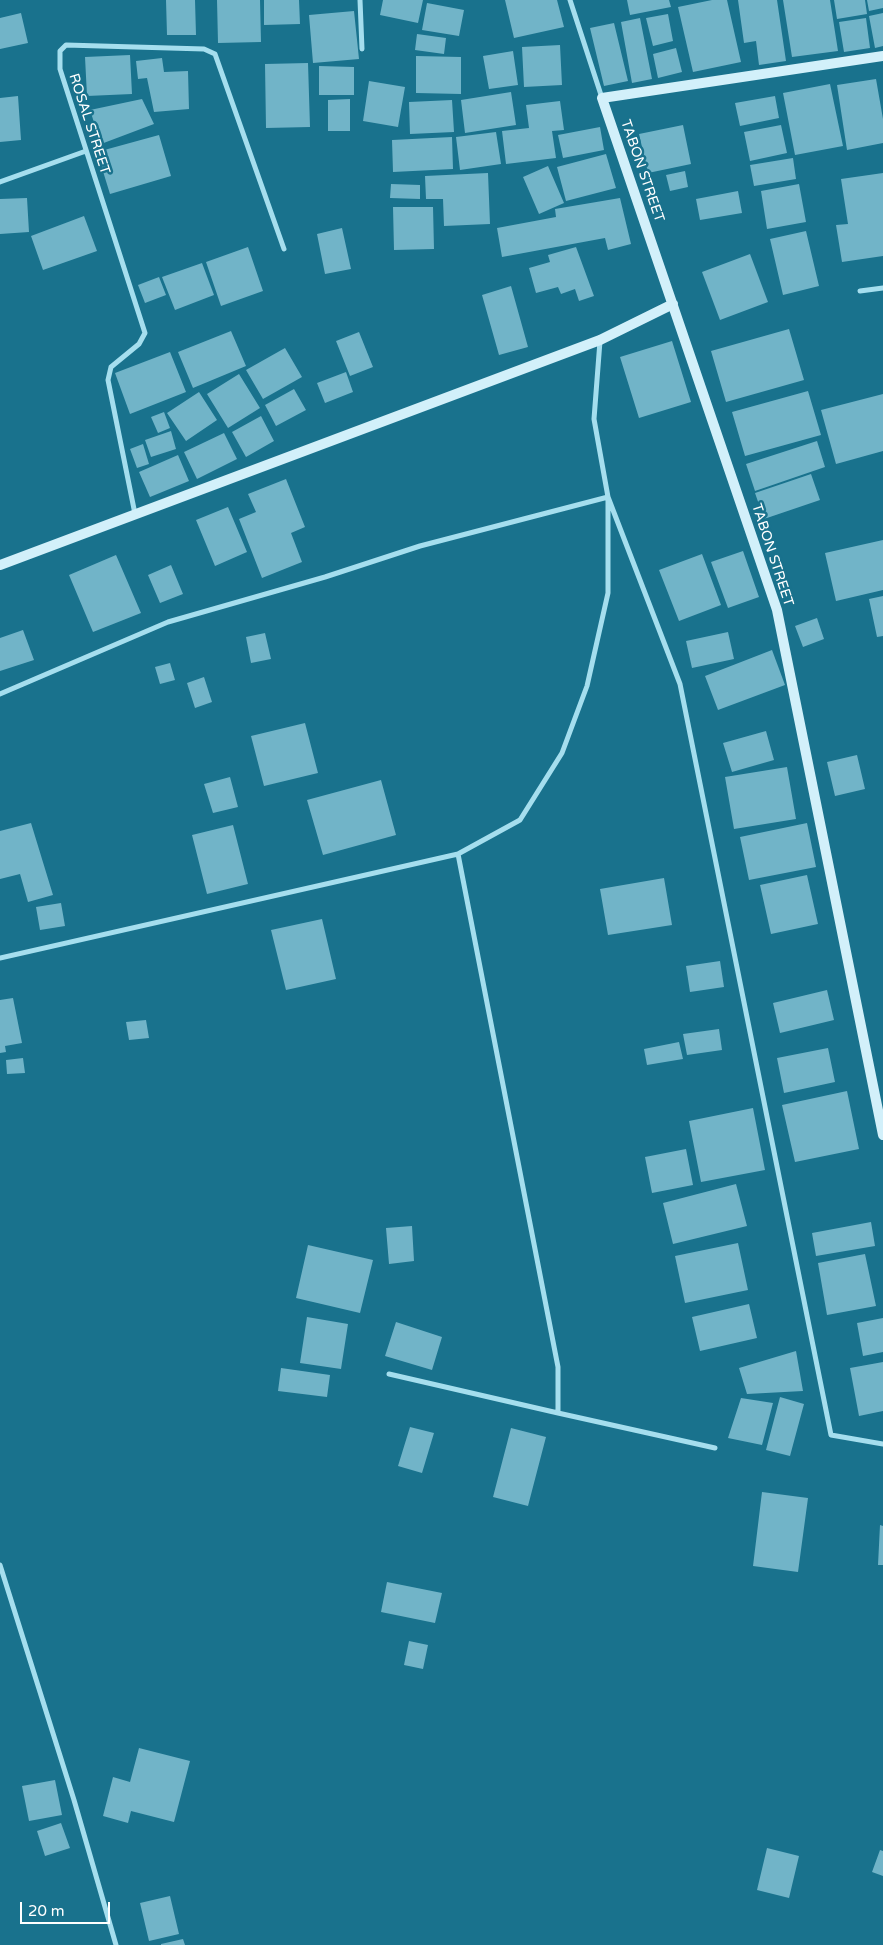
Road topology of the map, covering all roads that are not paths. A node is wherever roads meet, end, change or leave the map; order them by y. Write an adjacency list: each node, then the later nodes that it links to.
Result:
1 (360, 0): 3 (street)
2 (570, 0): 5 (street, TABON STREET)
3 (362, 49)
4 (883, 56): 5 (street)
5 (602, 98): 11 (street, TABON STREET)
6 (86, 151): 7 (street); 8 (street, ROSAL STREET); 14 (street, ROSAL STREET)
7 (0, 182)
8 (284, 249)
9 (883, 288): 10 (street)
10 (860, 291)
11 (673, 304): 12 (street); 19 (street, TABON STREET)
12 (600, 340): 13 (street); 14 (street)
13 (608, 497): 16 (street); 17 (street); 22 (street)
14 (135, 514): 15 (street)
15 (0, 565)
16 (0, 694)
17 (458, 854): 18 (street); 21 (street)
18 (0, 958)
19 (883, 1135)
20 (389, 1374): 21 (street)
21 (558, 1413): 23 (street)
22 (883, 1444)
23 (715, 1448)
24 (0, 1565): 25 (street)
25 (116, 1945)

